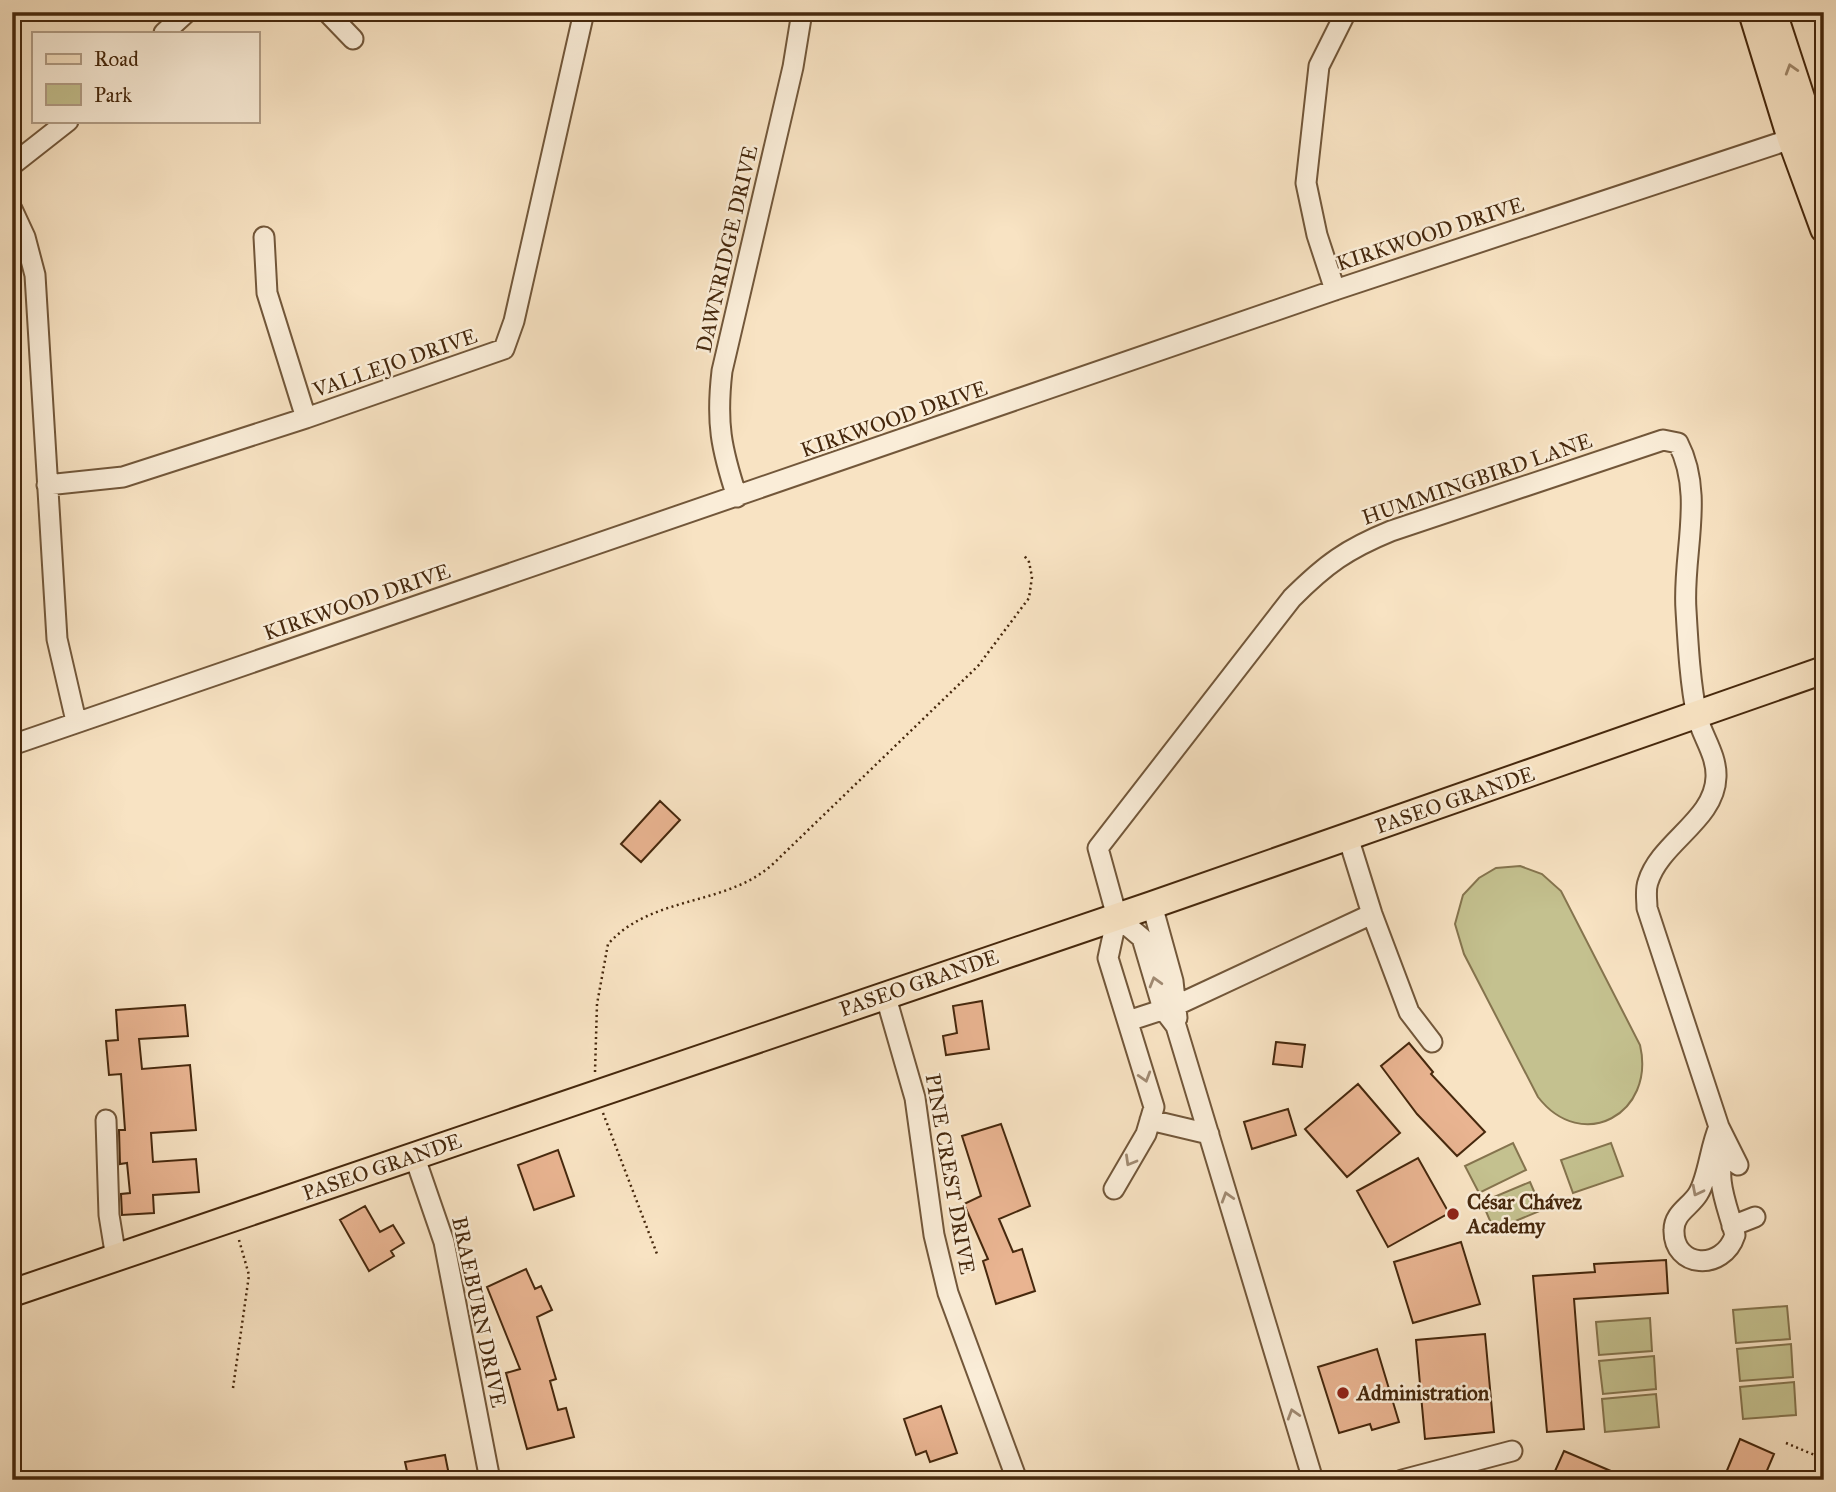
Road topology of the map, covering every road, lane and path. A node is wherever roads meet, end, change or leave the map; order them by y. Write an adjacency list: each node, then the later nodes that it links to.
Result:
1 (187, 12): 8 (street)
2 (327, 12): 9 (street)
3 (584, 12): 18 (street, VALLEJO DRIVE)
4 (802, 12): 20 (street, DAWNRIDGE DRIVE)
5 (1346, 12): 17 (street)
6 (1752, 12): 11 (main road)
7 (1773, 12): 11 (main road, one-way to 7)
8 (165, 32)
9 (353, 39)
10 (67, 122): 12 (street)
11 (1812, 133): 13 (main road); 15 (main road); 17 (street, KIRKWOOD DRIVE)
12 (12, 165)
13 (1824, 168)
14 (12, 209): 19 (street)
15 (1824, 229)
16 (264, 237): 18 (street)
17 (1335, 290): 20 (street, KIRKWOOD DRIVE)
18 (306, 418): 19 (street, VALLEJO DRIVE)
19 (47, 485): 24 (street)
20 (737, 497): 24 (street, KIRKWOOD DRIVE)
21 (1023, 554): 34 (path)
22 (1824, 670): 23 (main road, PASEO GRANDE)
23 (1698, 717): 26 (main road, PASEO GRANDE); 29 (street, HUMMINGBIRD LANE); 39 (street)
24 (76, 721): 25 (street, KIRKWOOD DRIVE)
25 (12, 745)
26 (1348, 836): 27 (main road, PASEO GRANDE); 28 (street)
27 (1152, 905): 29 (main road, PASEO GRANDE); 31 (street)
28 (1372, 914): 31 (street); 33 (street)
29 (1117, 917): 30 (main road, PASEO GRANDE); 31 (street, one-way to 29); 32 (street)
30 (886, 994): 40 (main road, PASEO GRANDE); 54 (street, PINE CREST DRIVE)
31 (1170, 1007): 32 (street); 38 (street)
32 (1128, 1021): 37 (street, one-way to 37)
33 (1432, 1042)
34 (595, 1071)
35 (602, 1109): 46 (path)
36 (106, 1120): 47 (street)
37 (1150, 1120): 38 (street); 42 (street, one-way to 42)
38 (1209, 1133): 55 (street, one-way to 38)
39 (1723, 1136): 41 (street); 44 (street); 44 (street, one-way to 44)
40 (414, 1155): 47 (main road, PASEO GRANDE); 53 (street, BRAEBURN DRIVE)
41 (1738, 1165)
42 (1114, 1189)
43 (1755, 1217): 44 (street)
44 (1732, 1226)
45 (239, 1235): 49 (path)
46 (656, 1254)
47 (116, 1258): 48 (main road, PASEO GRANDE)
48 (12, 1293)
49 (233, 1388)
50 (1786, 1443): 52 (path)
51 (1512, 1451): 56 (street)
52 (1824, 1459)
53 (490, 1480)
54 (1017, 1480)
55 (1312, 1480)
56 (1402, 1480)

